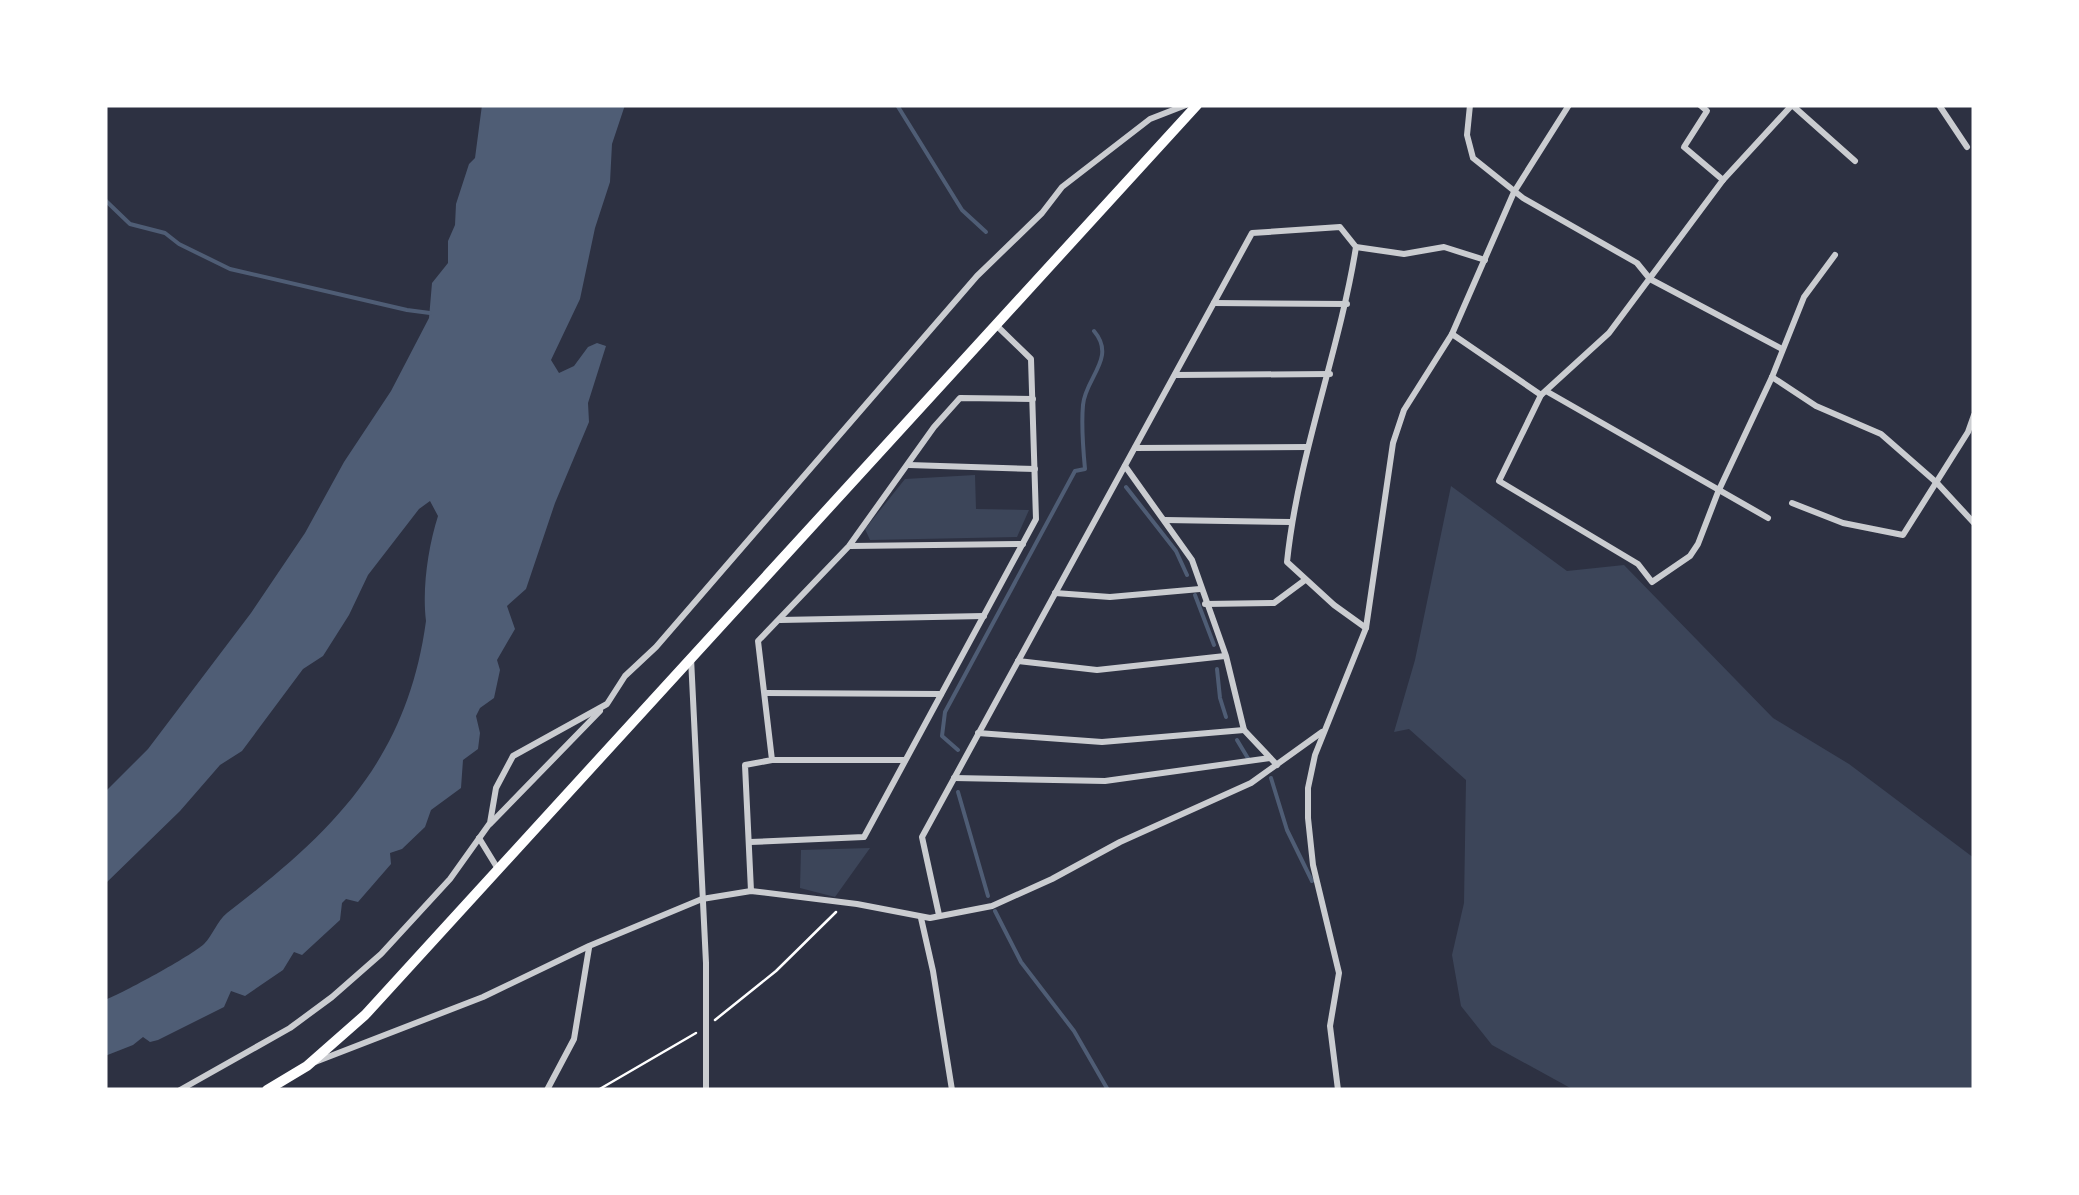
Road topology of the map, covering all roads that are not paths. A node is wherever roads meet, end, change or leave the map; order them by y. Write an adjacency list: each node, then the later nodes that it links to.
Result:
1 (1186, 105): 52 (street)
2 (1197, 105): 17 (highway)
3 (1470, 105): 10 (street)
4 (1569, 105): 10 (street)
5 (1700, 105): 9 (street)
6 (1939, 105): 7 (street)
7 (1967, 147)
8 (1854, 161): 9 (street)
9 (1724, 180): 14 (street)
10 (1514, 192): 13 (street); 14 (street)
11 (1356, 248): 13 (street); 15 (street); 16 (street)
12 (1835, 255): 19 (street)
13 (1485, 260): 18 (street)
14 (1650, 278): 19 (street); 23 (street)
15 (1214, 303): 16 (street); 21 (street)
16 (1347, 304): 20 (street)
17 (996, 325): 24 (street); 48 (highway)
18 (1452, 334): 23 (street); 46 (street)
19 (1782, 349): 22 (street)
20 (1330, 374): 21 (street); 26 (street)
21 (1175, 375): 27 (street)
22 (1772, 377): 31 (street); 32 (street)
23 (1544, 393): 32 (street); 32 (street)
24 (1033, 399): 28 (street); 30 (street)
25 (1974, 415): 31 (street)
26 (1308, 447): 27 (street); 36 (street)
27 (1135, 448): 29 (street)
28 (908, 466): 30 (street); 39 (street)
29 (1125, 466): 35 (street); 42 (street)
30 (1034, 469): 38 (street)
31 (1937, 483): 33 (street); 37 (street)
32 (1718, 492): 34 (street)
33 (1792, 504)
34 (1768, 518)
35 (1164, 520): 36 (street); 41 (street)
36 (1291, 522): 40 (street)
37 (1974, 523)
38 (1023, 544): 39 (street); 44 (street)
39 (849, 546): 45 (street)
40 (1305, 580): 43 (street); 46 (street)
41 (1200, 589): 42 (street); 43 (street)
42 (1055, 594): 49 (street)
43 (1206, 604): 47 (street)
44 (984, 616): 45 (street); 51 (street)
45 (778, 620): 50 (street)
46 (1366, 628): 54 (street)
47 (1226, 656): 49 (street); 53 (street)
48 (691, 658): 63 (highway); 65 (street)
49 (1018, 661): 55 (street)
50 (765, 693): 51 (street); 57 (street)
51 (941, 694): 58 (street)
52 (606, 704): 61 (street); 61 (street)
53 (1244, 730): 55 (street); 56 (street)
54 (1322, 732): 59 (street); 75 (street)
55 (978, 733): 60 (street)
56 (1270, 758): 59 (street); 60 (street)
57 (772, 760): 58 (street); 62 (street)
58 (904, 760): 62 (street)
59 (1277, 765): 66 (street)
60 (954, 778): 66 (street)
61 (480, 835): 63 (street); 70 (street)
62 (750, 842): 64 (street)
63 (498, 869): 69 (highway)
64 (751, 890): 65 (street); 67 (street)
65 (702, 899): 68 (street); 73 (street)
66 (939, 915): 67 (street)
67 (920, 918): 74 (street)
68 (589, 946): 69 (street); 72 (street)
69 (307, 1066): 71 (highway)
70 (180, 1090)
71 (267, 1090)
72 (548, 1090)
73 (706, 1090)
74 (952, 1090)
75 (1338, 1090)

